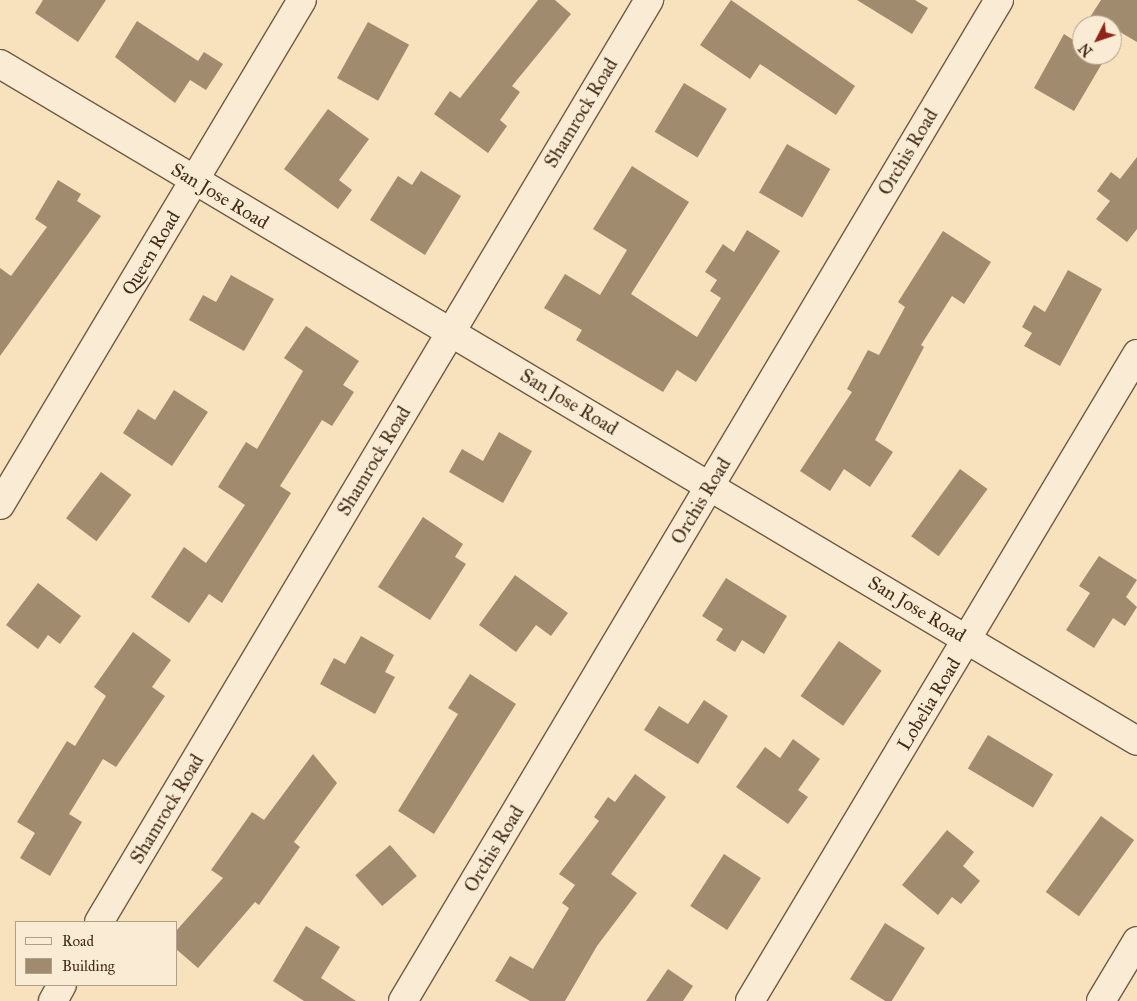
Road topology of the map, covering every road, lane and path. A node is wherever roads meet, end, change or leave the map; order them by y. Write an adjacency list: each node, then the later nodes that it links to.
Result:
1 (302, 0): 5 (street, Queen Road)
2 (649, 0): 6 (street, Shamrock Road)
3 (999, 0): 8 (street, Orchis Road)
4 (0, 64): 5 (street, San Jose Road)
5 (194, 181): 6 (street, San Jose Road); 9 (street, Queen Road)
6 (450, 332): 8 (street, San Jose Road); 12 (street, Shamrock Road)
7 (1137, 354): 10 (street, Lobelia Road)
8 (710, 486): 10 (street, San Jose Road); 16 (street, Orchis Road)
9 (0, 505)
10 (968, 640): 11 (street, San Jose Road); 17 (street, Lobelia Road)
11 (1137, 741)
12 (100, 921)
13 (1137, 941): 18 (street)
14 (61, 986): 15 (street)
15 (52, 1001)
16 (404, 1001)
17 (750, 1001)
18 (1101, 1001)

